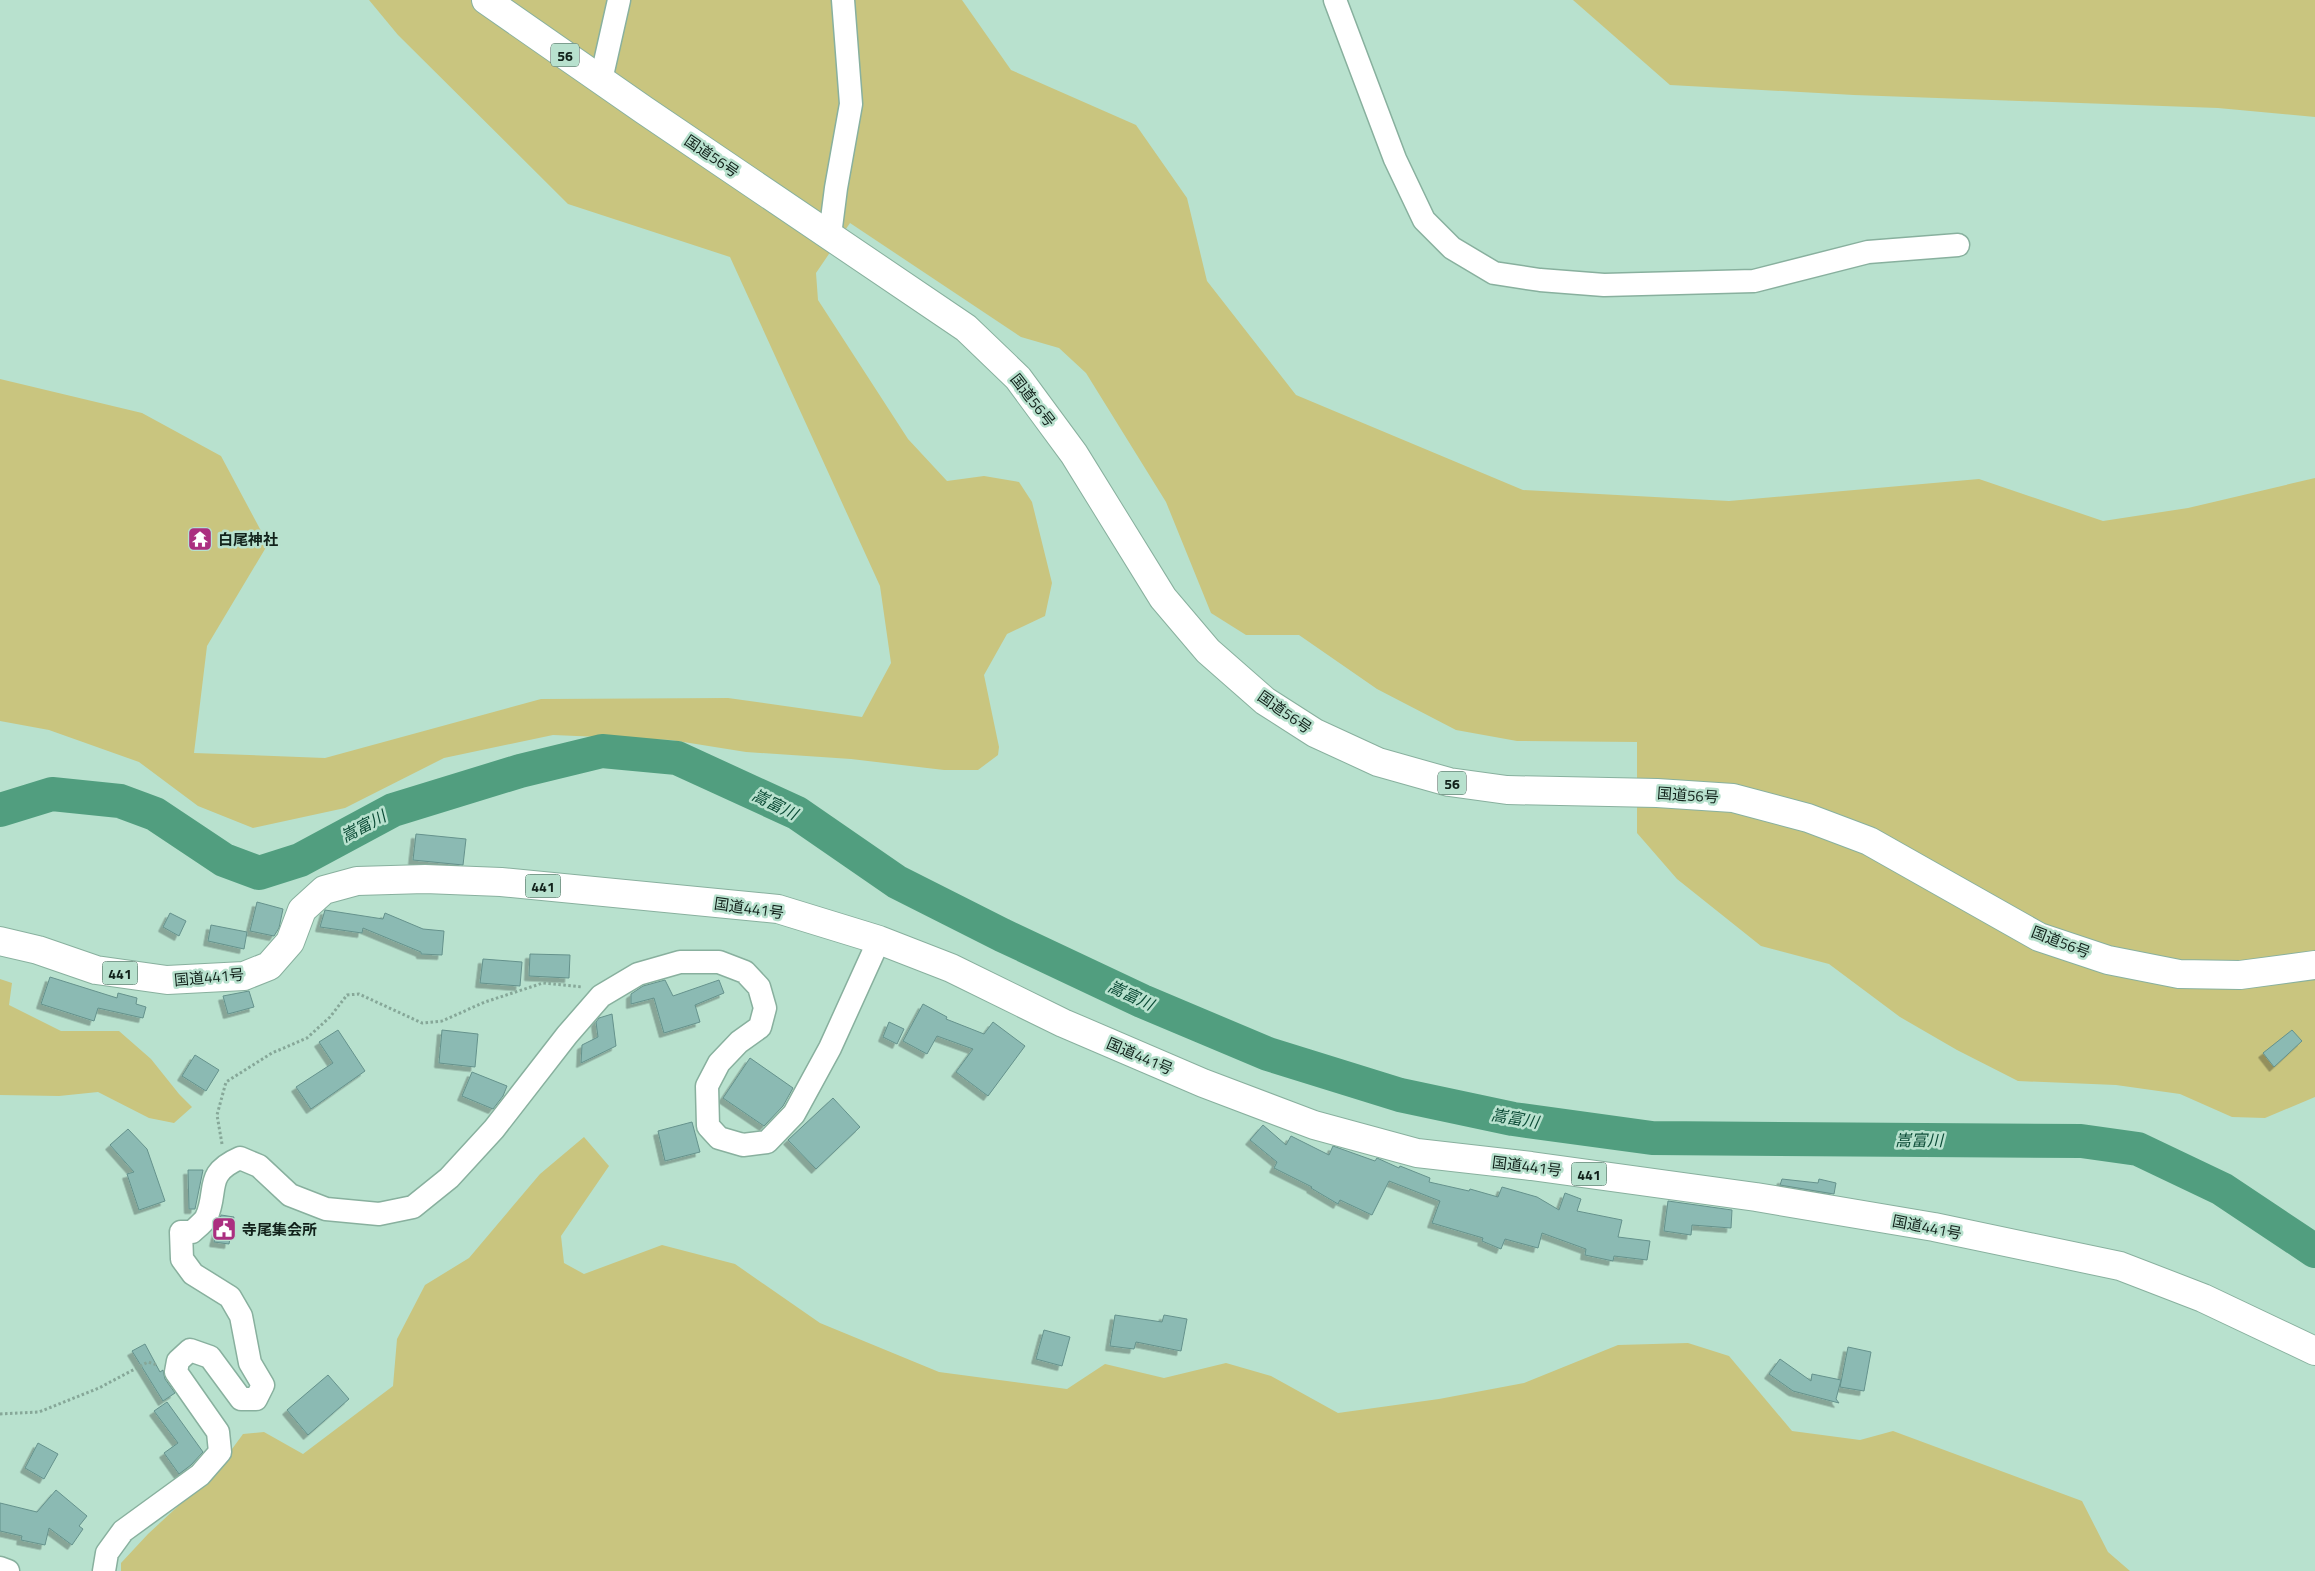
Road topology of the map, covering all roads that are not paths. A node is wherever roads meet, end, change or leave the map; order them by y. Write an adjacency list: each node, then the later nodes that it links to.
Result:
1 (486, 0): 5 (highway, 国道56号 / 56)
2 (619, 0): 5 (street)
3 (843, 0): 6 (street)
4 (1336, 0): 7 (street)
5 (601, 80): 6 (highway, 国道56号 / 56)
6 (830, 235): 10 (highway, 国道56号 / 56)
7 (1958, 245)
8 (879, 940): 9 (highway, 国道441号 / 441); 11 (highway, 国道441号 / 441); 14 (street)
9 (0, 941)
10 (2315, 965)
11 (2315, 1351)
12 (0, 1568): 13 (street)
13 (8, 1571)
14 (104, 1571)

